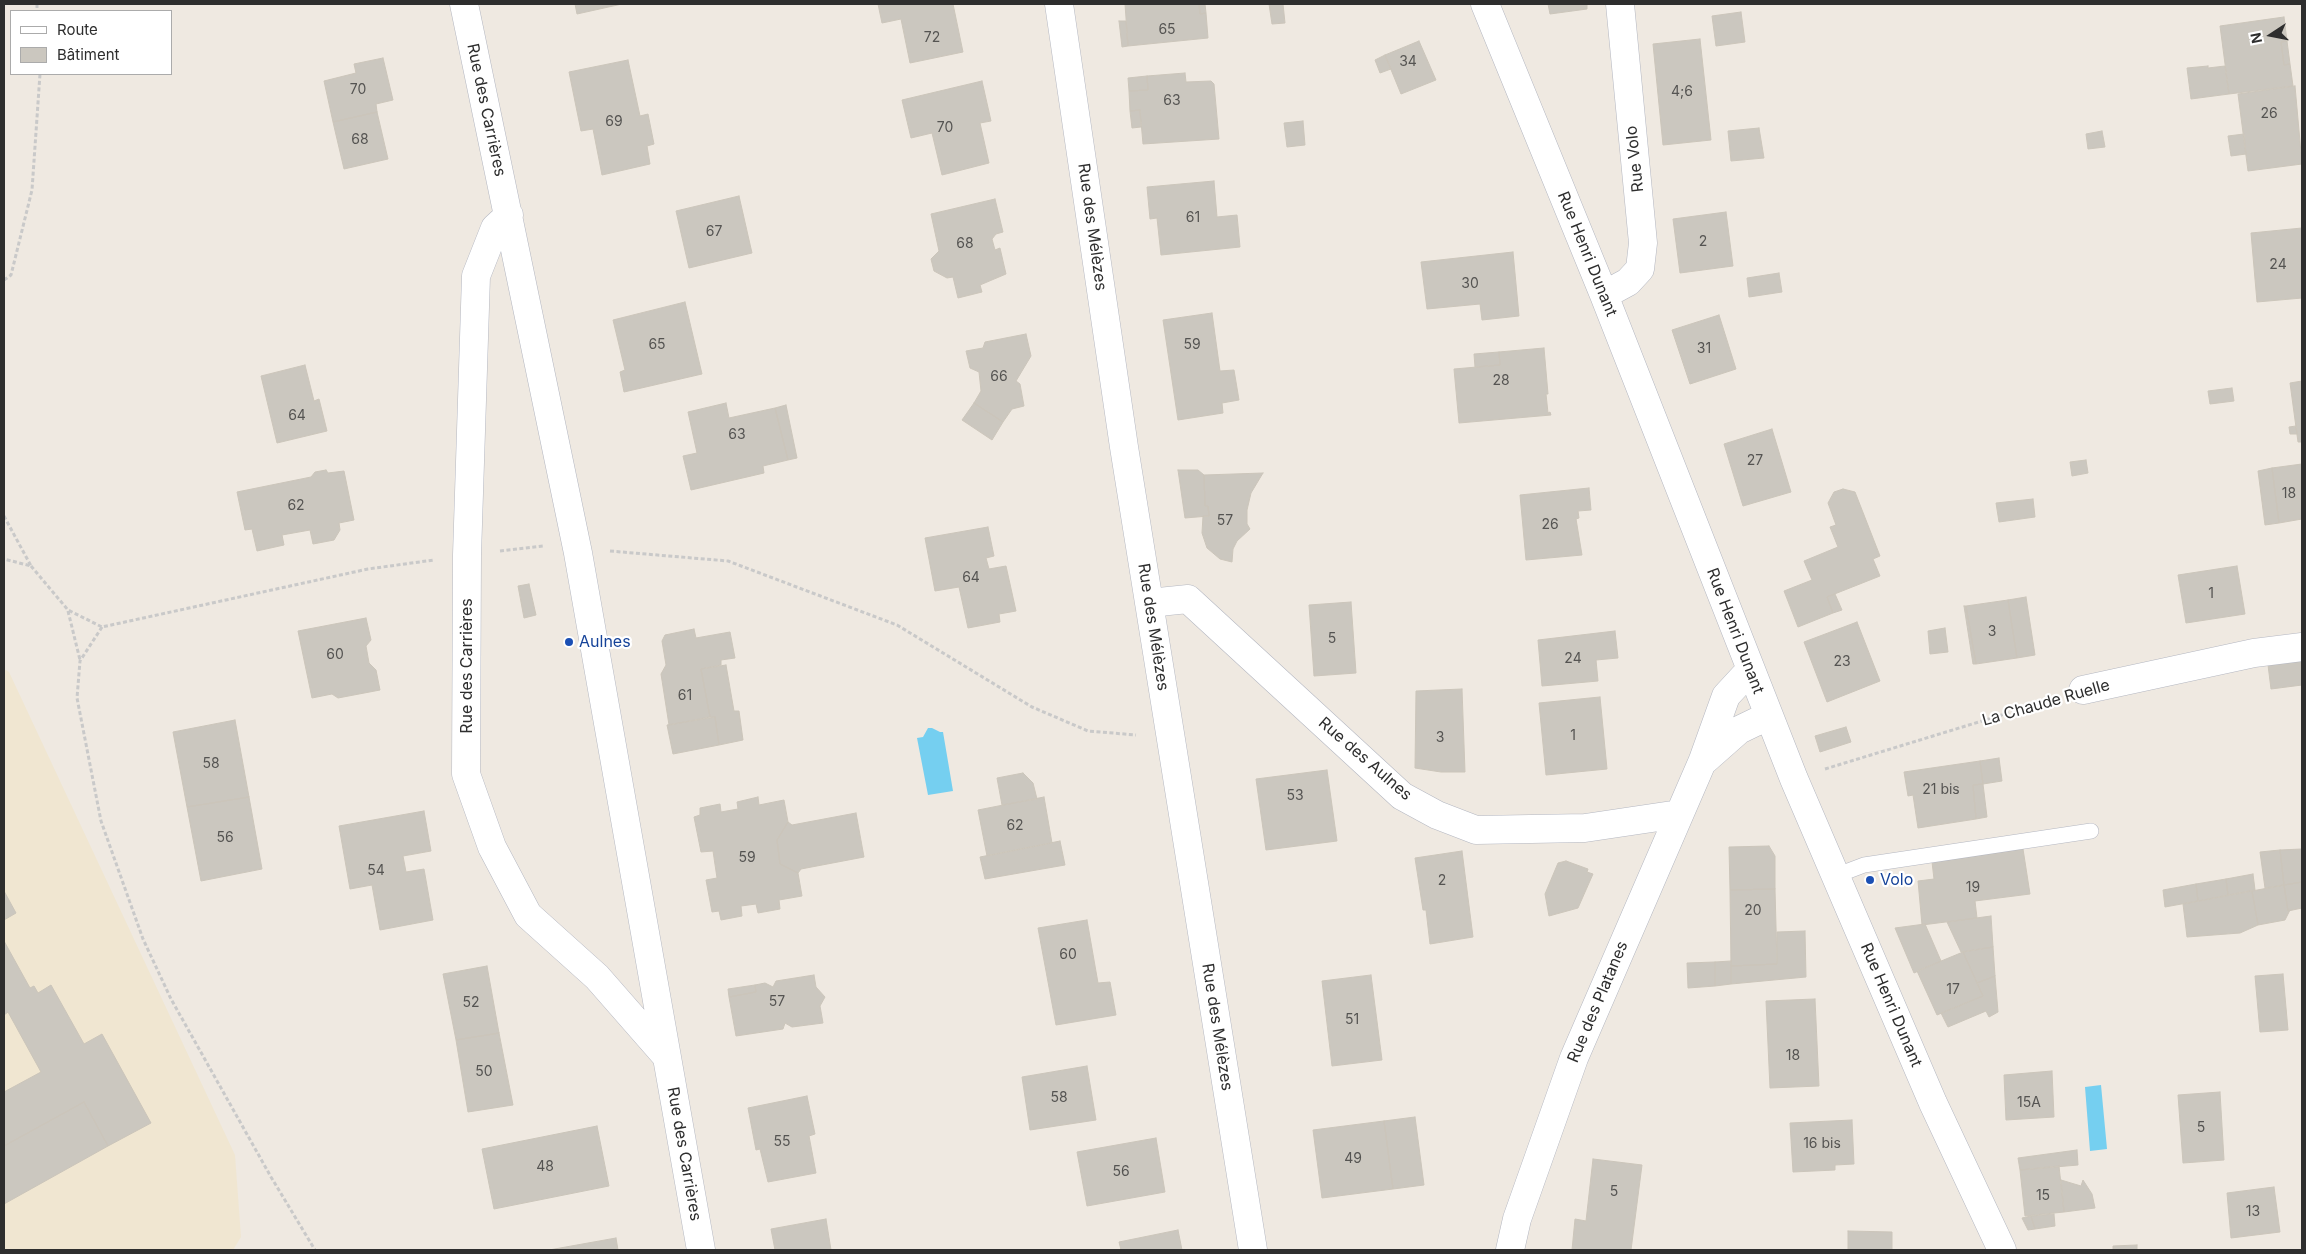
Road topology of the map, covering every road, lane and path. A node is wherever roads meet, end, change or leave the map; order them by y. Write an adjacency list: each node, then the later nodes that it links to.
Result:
1 (464, 4): 6 (street, Rue des Carrières)
2 (1059, 4): 11 (street, Rue des Mélèzes)
3 (1486, 4): 8 (street, Rue Henri Dunant)
4 (1620, 4): 8 (street, Rue Volo)
5 (40, 75): 7 (path)
6 (509, 215): 24 (street, Rue des Carrières); 24 (street, Rue des Carrières)
7 (4, 280)
8 (1604, 295): 16 (street, Rue Henri Dunant)
9 (4, 516): 10 (path)
10 (4, 559)
11 (1149, 603): 21 (street, Rue des Aulnes); 27 (street, Rue des Mélèzes)
12 (68, 610): 15 (path)
13 (102, 627): 15 (path)
14 (2302, 647): 17 (street, La Chaude Ruelle)
15 (80, 661): 25 (path)
16 (1750, 670): 18 (street, Rue Henri Dunant); 19 (street, Rue des Platanes)
17 (2083, 690): 20 (path, La Chaude Ruelle)
18 (1768, 716): 19 (street, Rue des Platanes); 20 (street, Rue Henri Dunant)
19 (1704, 760): 21 (street, Rue des Platanes)
20 (1794, 779): 23 (street, Rue Henri Dunant)
21 (1679, 814): 28 (street, Rue des Platanes)
22 (2090, 831): 23 (lane)
23 (1835, 876): 29 (street, Rue Henri Dunant)
24 (667, 1057): 26 (street, Rue des Carrières)
25 (315, 1250)
26 (701, 1250)
27 (1253, 1250)
28 (1510, 1250)
29 (2002, 1250)

